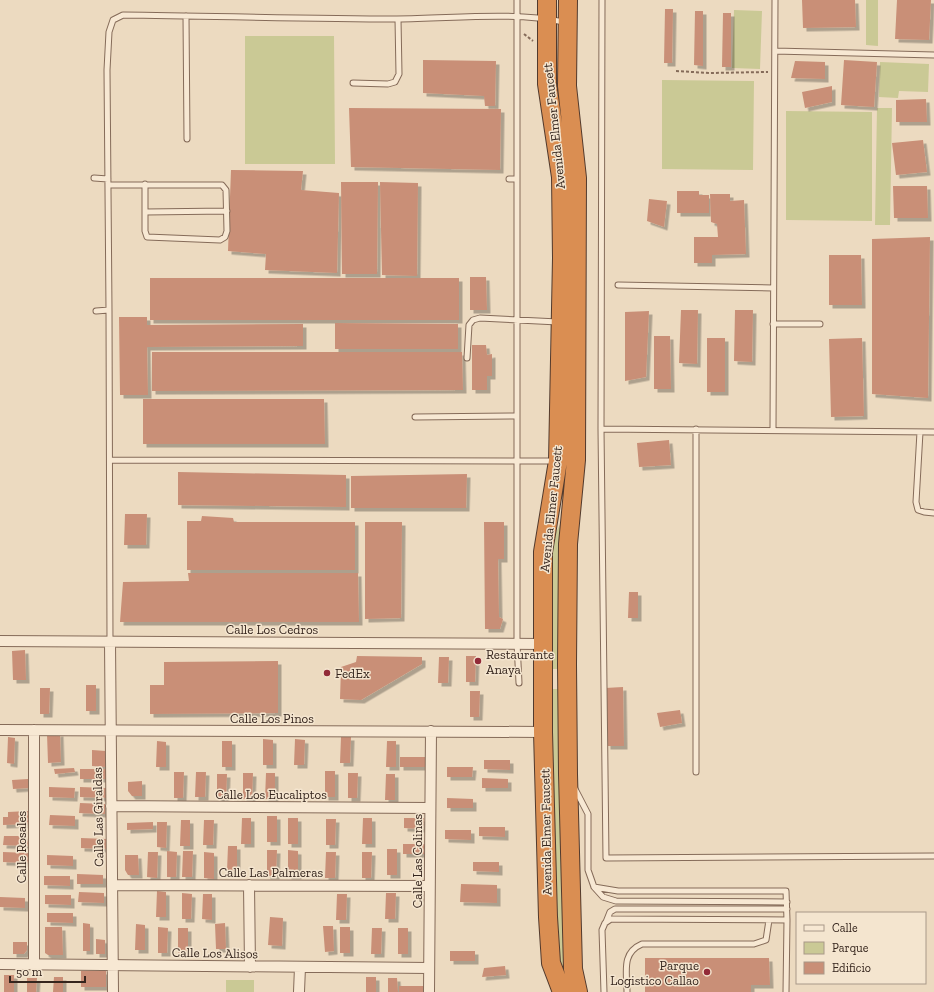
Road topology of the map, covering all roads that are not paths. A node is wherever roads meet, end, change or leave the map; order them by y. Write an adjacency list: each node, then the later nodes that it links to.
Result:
1 (517, 0): 7 (lane)
2 (547, 0): 8 (highway, Avenida Elmer Faucett)
3 (568, 0): 10 (highway, Avenida Elmer Faucett)
4 (602, 0): 34 (lane)
5 (775, 0): 11 (lane)
6 (186, 16): 9 (lane); 14 (lane); 16 (lane)
7 (517, 16): 8 (lane); 9 (lane); 18 (lane)
8 (546, 18): 10 (lane); 28 (highway, Avenida Elmer Faucett)
9 (398, 19): 13 (lane)
10 (568, 23): 28 (highway, Avenida Elmer Faucett)
11 (775, 51): 12 (lane); 24 (lane)
12 (934, 55)
13 (353, 83)
14 (187, 139)
15 (94, 178): 16 (lane)
16 (108, 179): 20 (lane)
17 (509, 179): 18 (lane)
18 (517, 179): 27 (lane)
19 (145, 184): 20 (lane); 21 (lane); 22 (lane)
20 (108, 185): 25 (lane)
21 (227, 211): 22 (lane); 22 (lane)
22 (146, 212)
23 (618, 285): 24 (lane)
24 (773, 288): 29 (lane)
25 (109, 310): 26 (lane); 39 (lane)
26 (96, 311)
27 (518, 321): 28 (lane); 31 (lane); 32 (lane)
28 (569, 322): 41 (highway, Avenida Elmer Faucett)
29 (773, 324): 30 (lane); 36 (lane)
30 (820, 324)
31 (467, 358)
32 (517, 416): 33 (lane); 40 (lane)
33 (415, 417)
34 (601, 428): 35 (lane); 59 (lane)
35 (696, 429): 36 (lane); 55 (lane)
36 (772, 430): 37 (lane)
37 (920, 432): 38 (lane); 42 (lane)
38 (934, 432)
39 (110, 460): 40 (lane); 44 (lane)
40 (517, 460): 41 (lane); 45 (lane)
41 (567, 460): 46 (highway, Avenida Elmer Faucett); 48 (highway, Avenida Elmer Faucett)
42 (934, 513)
43 (0, 641): 44 (street, Calle Los Cedros)
44 (110, 642): 45 (street, Calle Los Cedros); 52 (street, Calle Las Giraldas)
45 (517, 643): 46 (street, Calle Los Cedros); 49 (lane)
46 (543, 644): 47 (highway, Avenida Elmer Faucett)
47 (543, 679): 48 (highway); 54 (highway, Avenida Elmer Faucett)
48 (567, 679): 56 (highway, Avenida Elmer Faucett)
49 (520, 683)
50 (0, 730): 51 (street, Calle Los Pinos)
51 (34, 730): 52 (street, Calle Los Pinos); 70 (street, Calle Rosales)
52 (111, 730): 53 (street, Calle Los Pinos); 57 (street, Calle Las Giraldas)
53 (431, 731): 54 (street, Calle Los Pinos); 58 (street, Calle Las Colinas)
54 (543, 732): 78 (highway, Avenida Elmer Faucett)
55 (696, 772)
56 (568, 774): 63 (lane); 79 (highway, Avenida Elmer Faucett)
57 (111, 806): 58 (street, Calle Los Eucaliptos); 60 (street, Calle Las Giraldas)
58 (430, 808): 62 (street, Calle Las Colinas)
59 (934, 856)
60 (112, 885): 61 (street, Calle Las Palmeras); 71 (street, Calle Las Giraldas)
61 (249, 885): 62 (street, Calle Las Palmeras); 72 (street)
62 (430, 886): 74 (street, Calle Las Colinas)
63 (594, 888): 64 (lane); 64 (lane)
64 (786, 902): 65 (lane)
65 (786, 909): 67 (lane); 68 (lane)
66 (769, 920): 67 (lane); 68 (lane); 81 (lane)
67 (787, 920): 82 (lane)
68 (605, 923): 80 (lane)
69 (0, 964): 70 (street, Calle Los Alisos)
70 (34, 964): 71 (street, Calle Los Alisos)
71 (113, 965): 72 (street, Calle Los Alisos); 75 (street, Calle Las Giraldas)
72 (250, 966): 73 (street, Calle Los Alisos)
73 (300, 967): 74 (street, Calle Los Alisos); 76 (street)
74 (429, 968): 77 (street, Calle Las Colinas)
75 (113, 992)
76 (299, 992)
77 (429, 992)
78 (562, 992)
79 (578, 992)
80 (604, 992)
81 (627, 992)
82 (786, 992)

